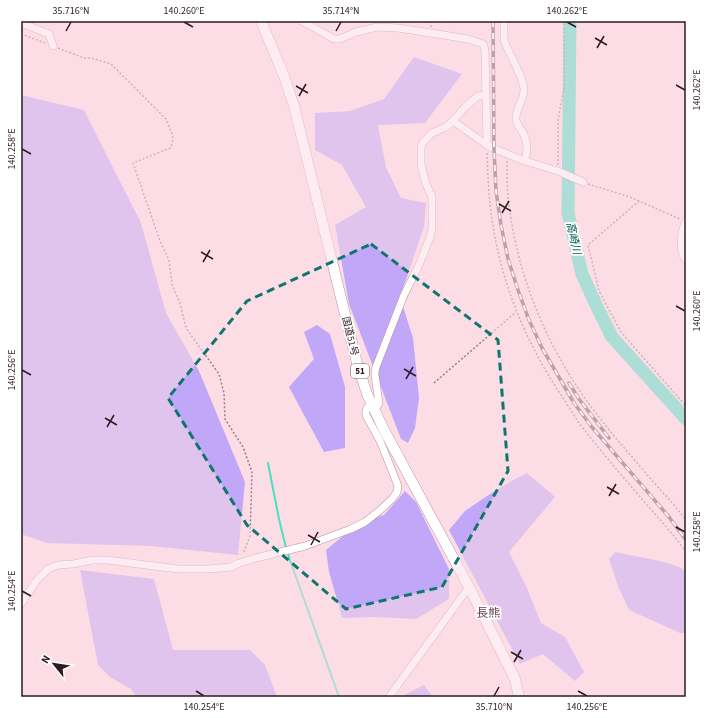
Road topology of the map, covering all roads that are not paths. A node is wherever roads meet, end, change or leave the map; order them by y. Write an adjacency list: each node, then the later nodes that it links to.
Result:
1 (261, 21): 13 (highway, 国道51号 / 51)
2 (302, 21): 6 (street)
3 (504, 21): 9 (street)
4 (21, 23): 5 (street)
5 (53, 46)
6 (486, 95): 7 (street); 8 (street)
7 (453, 121): 8 (street); 13 (street)
8 (487, 145): 9 (street)
9 (525, 161): 10 (street)
10 (583, 182)
11 (686, 222): 12 (street)
12 (686, 260)
13 (373, 406): 14 (highway, 国道51号 / 51); 15 (street)
14 (469, 587): 16 (street); 17 (highway, 国道51号 / 51)
15 (21, 604)
16 (389, 697)
17 (519, 697)

